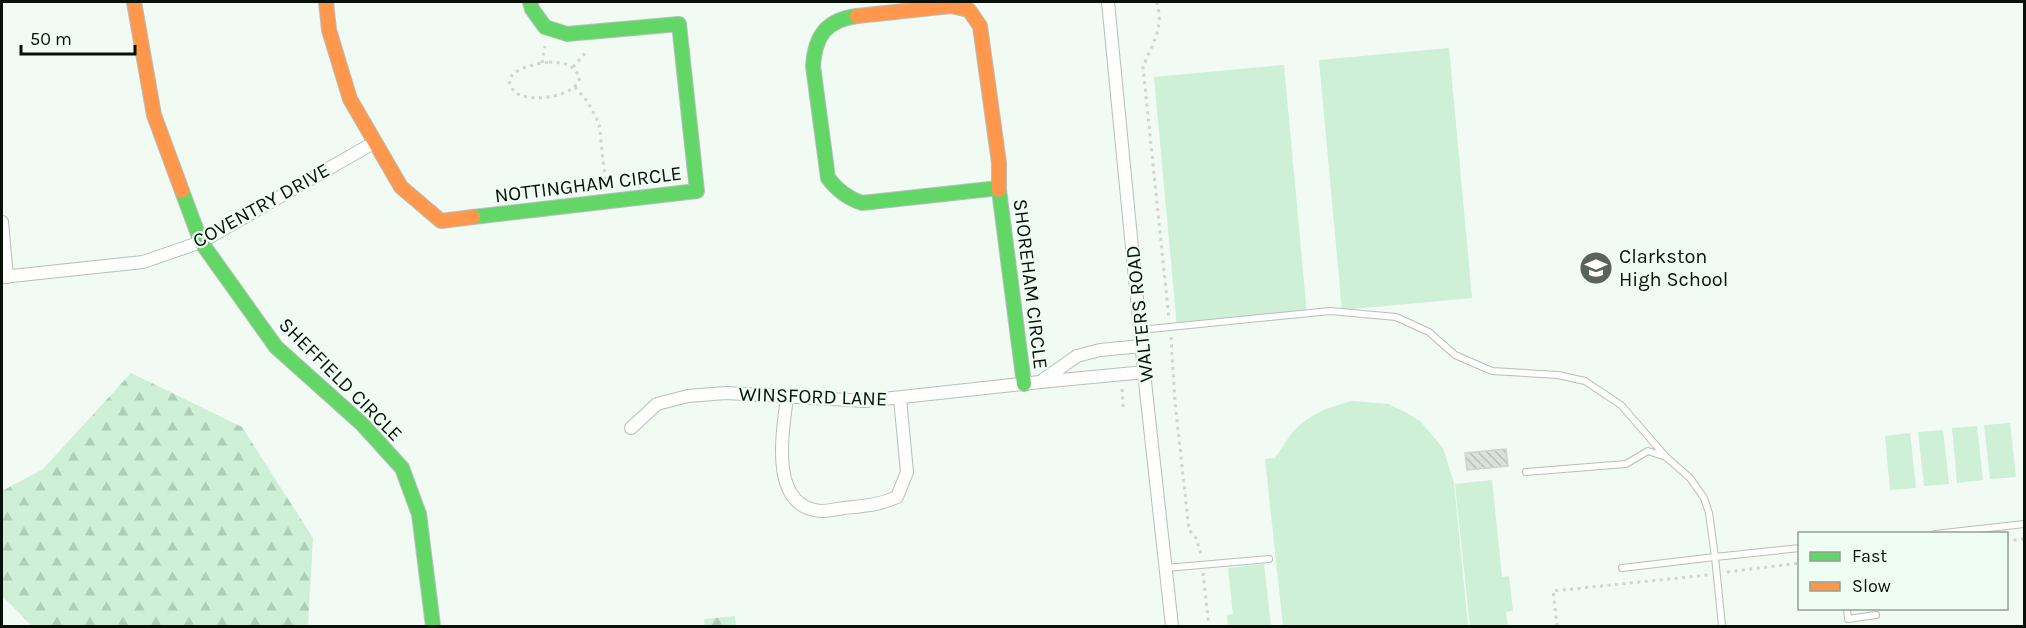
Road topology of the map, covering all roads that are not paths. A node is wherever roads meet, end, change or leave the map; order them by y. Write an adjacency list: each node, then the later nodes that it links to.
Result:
1 (134, 2): 8 (street, SHEFFIELD CIRCLE)
2 (326, 2): 5 (street, NOTTINGHAM CIRCLE)
3 (530, 2): 5 (street, NOTTINGHAM CIRCLE)
4 (1108, 2): 10 (street, WALTERS ROAD)
5 (375, 142): 8 (street, COVENTRY DRIVE)
6 (999, 188): 6 (street, SHOREHAM CIRCLE); 14 (street, SHOREHAM CIRCLE)
7 (2, 222): 9 (street)
8 (201, 242): 9 (street, COVENTRY DRIVE); 29 (street, SHEFFIELD CIRCLE)
9 (4, 277)
10 (1140, 330): 11 (street, WALTERS ROAD); 18 (lane)
11 (1142, 346): 12 (street, WALTERS ROAD); 13 (street, WINSFORD LANE)
12 (1145, 372): 13 (street, WINSFORD LANE); 25 (street, WALTERS ROAD)
13 (1040, 382): 14 (street, WINSFORD LANE)
14 (1024, 384): 16 (street, WINSFORD LANE)
15 (787, 397): 16 (street, WINSFORD LANE); 16 (street); 17 (street, WINSFORD LANE)
16 (900, 399)
17 (631, 428)
18 (1666, 456): 19 (lane); 23 (lane)
19 (1526, 472)
20 (2025, 524): 21 (lane)
21 (1953, 532)
22 (1798, 548): 23 (lane)
23 (1715, 557): 26 (lane); 31 (lane)
24 (1269, 559): 25 (lane)
25 (1166, 568): 30 (street, WALTERS ROAD)
26 (1622, 568)
27 (1847, 610): 28 (lane)
28 (1876, 615)
29 (433, 627)
30 (1172, 627)
31 (1722, 627)

